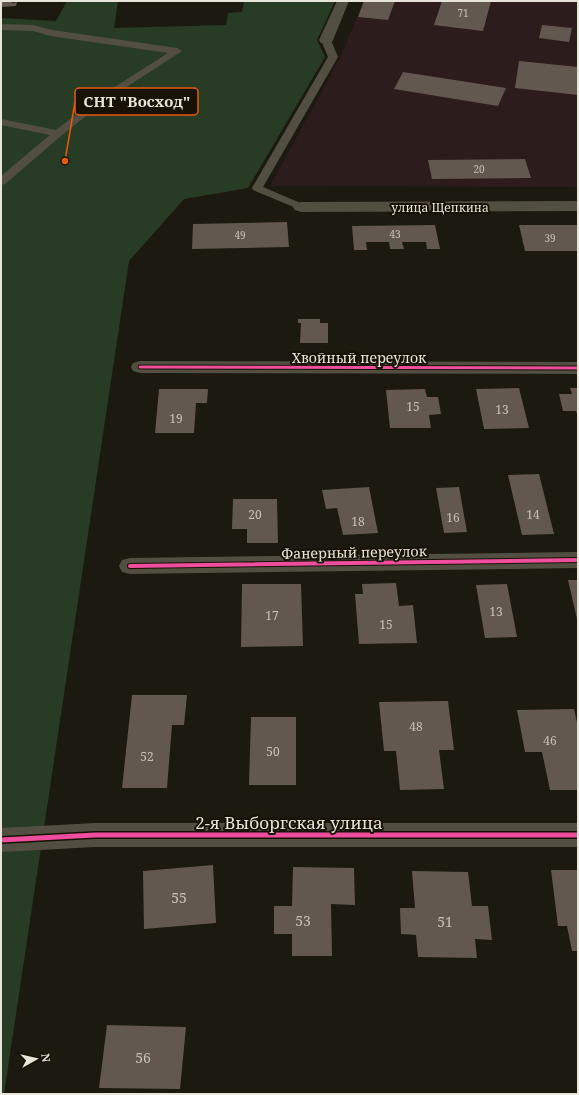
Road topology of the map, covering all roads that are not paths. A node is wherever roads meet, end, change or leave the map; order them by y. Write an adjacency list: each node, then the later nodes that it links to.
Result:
1 (343, 1): 3 (street)
2 (1, 27): 5 (lane)
3 (326, 40): 8 (lane)
4 (1, 122): 5 (lane)
5 (58, 133): 6 (lane)
6 (1, 182)
7 (578, 206): 8 (street, улица Щепкина)
8 (301, 207)
9 (140, 367): 10 (street, Хвойный переулок)
10 (578, 368)
11 (578, 560): 12 (street, Фанерный переулок)
12 (130, 566)
13 (578, 835): 14 (street, 2-я Выборгская улица)
14 (1, 840)

